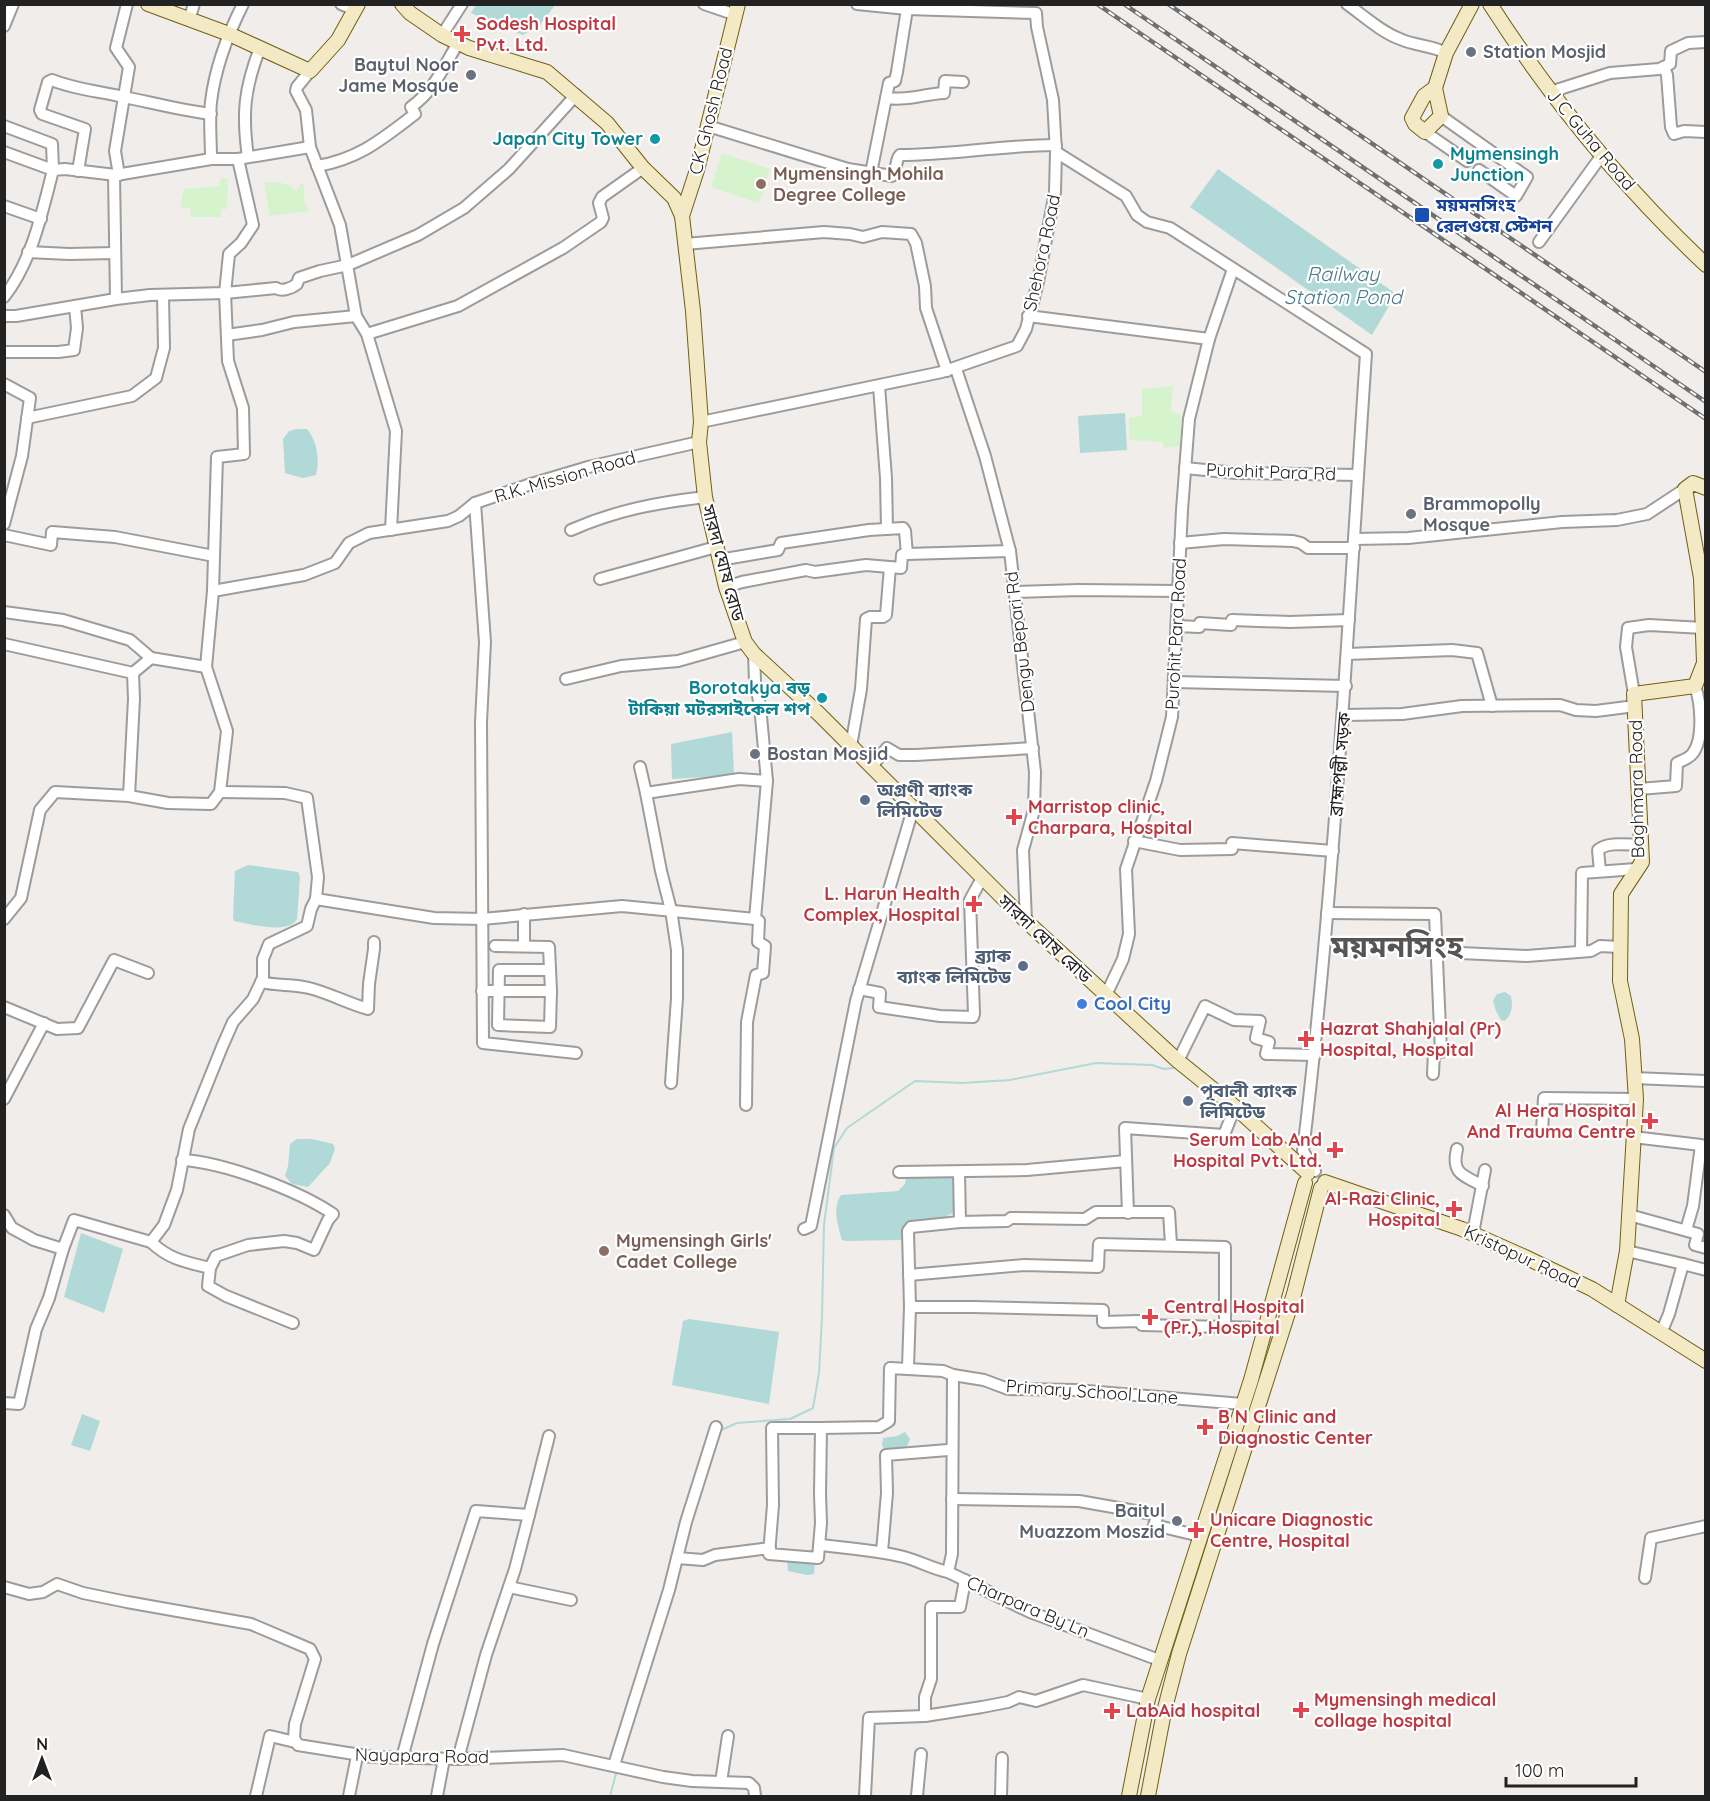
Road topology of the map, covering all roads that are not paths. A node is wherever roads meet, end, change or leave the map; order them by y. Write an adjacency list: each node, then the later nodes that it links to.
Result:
1 (13, 4): 18 (street)
2 (127, 4): 31 (street)
3 (148, 4): 17 (main road)
4 (194, 4): 17 (street)
5 (243, 4): 19 (street)
6 (341, 4): 14 (street)
7 (402, 4): 20 (main road, সারদা ঘোষ রোড)
8 (462, 4): 20 (street)
9 (704, 4): 16 (street)
10 (857, 4): 15 (street, Shehora Road)
11 (1347, 4): 24 (street)
12 (1472, 4): 24 (main road)
13 (1490, 4): 29 (main road, J C Guha Road)
14 (356, 7): 26 (main road)
15 (907, 9): 32 (street); 40 (street, Shehora Road)
16 (737, 10): 36 (main road, CK Ghosh Road)
17 (189, 20): 19 (main road)
18 (4, 26)
19 (229, 34): 23 (main road); 33 (street)
20 (442, 35): 22 (main road, সারদা ঘোষ রোড)
21 (1706, 42): 25 (street)
22 (458, 43): 30 (main road, সারদা ঘোষ রোড); 46 (street)
23 (260, 48): 26 (main road); 43 (street)
24 (1446, 53): 28 (main road)
25 (1664, 67): 29 (street); 38 (street)
26 (310, 71): 39 (street)
27 (963, 82): 32 (street)
28 (1435, 88): 34 (main road); 37 (main road)
29 (1550, 92): 42 (main road, J C Guha Road)
30 (576, 95): 47 (main road, সারদা ঘোষ রোড); 60 (street)
31 (123, 97): 33 (street); 50 (street); 52 (street)
32 (886, 98): 51 (street)
33 (211, 114): 44 (street)
34 (1441, 116): 37 (main road); 49 (street)
35 (4, 126): 48 (street)
36 (708, 126): 51 (street); 54 (main road, CK Ghosh Road)
37 (1425, 132): 45 (street)
38 (1706, 132)
39 (310, 147): 43 (street); 46 (street)
40 (1056, 149): 51 (street); 62 (street); 70 (street, Shehora Road)
41 (4, 152): 48 (street)
42 (1602, 155): 56 (street); 61 (main road, J C Guha Road)
43 (243, 158): 44 (street); 63 (street)
44 (211, 159): 52 (street)
45 (1467, 161)
46 (317, 166): 60 (street)
47 (643, 168): 54 (main road, সারদা ঘোষ রোড); 71 (street)
48 (52, 170): 50 (street); 55 (street)
49 (1479, 170)
50 (78, 171): 52 (street)
51 (871, 173)
52 (117, 175): 59 (street)
53 (4, 206): 55 (street)
54 (682, 216): 57 (main road, সারদা ঘোষ রোড)
55 (41, 219): 58 (street)
56 (1539, 242)
57 (685, 244): 75 (street, Dengu Bepari Rd); 79 (main road, সারদা ঘোষ রোড)
58 (28, 252): 59 (street); 65 (street)
59 (115, 254): 66 (street)
60 (348, 265): 63 (street); 69 (street)
61 (1706, 265)
62 (1233, 269): 73 (street, Purohit Para Road); 82 (street, ব্রাহ্মপল্লী সড়ক)
63 (225, 293): 64 (street); 72 (street)
64 (163, 295): 66 (street); 78 (street)
65 (4, 297)
66 (116, 299): 67 (street)
67 (75, 306): 68 (street); 74 (street)
68 (4, 316)
69 (356, 316): 71 (street); 72 (street)
70 (1029, 316): 73 (street); 75 (street, Shehora Road)
71 (368, 334): 89 (street)
72 (227, 335): 97 (street)
73 (1209, 339): 81 (street, Purohit Para Road)
74 (4, 352)
75 (951, 370): 77 (street, Shehora Road); 94 (street, Dengu Bepari Rd)
76 (4, 384): 78 (street)
77 (879, 386): 79 (street, Shehora Road); 88 (street)
78 (27, 418): 87 (street)
79 (700, 422): 80 (main road, সারদা ঘোষ রোড)
80 (699, 442): 85 (main road, সারদা ঘোষ রোড); 86 (street, R.K. Mission Road)
81 (1185, 468): 82 (street, Purohit Para Rd); 92 (street, Purohit Para Road)
82 (1358, 475): 93 (street, ব্রাহ্মপল্লী সড়ক)
83 (1706, 488): 84 (main road)
84 (1685, 489): 93 (street); 107 (main road)
85 (705, 496): 90 (street); 95 (main road, সারদা ঘোষ রোড)
86 (475, 503): 89 (street, R.K. Mission Road); 143 (street)
87 (4, 524)
88 (887, 529): 95 (street); 96 (street)
89 (392, 530): 101 (street, R.K. Mission Road)
90 (571, 530)
91 (4, 535): 97 (street)
92 (1180, 543): 93 (street); 102 (street, Purohit Para Road)
93 (1354, 544): 105 (street, ব্রাহ্মপল্লী সড়ক)
94 (1010, 551): 96 (street); 103 (street, Dengu Bepari Rd)
95 (717, 554): 99 (street); 100 (main road, সারদা ঘোষ রোড)
96 (907, 554): 98 (street)
97 (214, 556): 101 (street)
98 (890, 567): 100 (street); 122 (street)
99 (600, 579)
100 (726, 587): 108 (main road, সারদা ঘোষ রোড)
101 (213, 591): 113 (street)
102 (1178, 591): 103 (street); 106 (street, Purohit Para Road)
103 (1015, 592): 123 (street, Dengu Bepari Rd)
104 (4, 612): 112 (street)
105 (1349, 620): 106 (street); 111 (street, ব্রাহ্মপল্লী সড়ক)
106 (1177, 626): 116 (street, Purohit Para Road)
107 (1703, 628): 118 (main road); 119 (street)
108 (746, 642): 110 (main road, সারদা ঘোষ রোড); 115 (street)
109 (4, 644): 114 (street)
110 (754, 654): 122 (main road, সারদা ঘোষ রোড); 126 (street)
111 (1347, 654): 117 (street, ব্রাহ্মপল্লী সড়ক); 120 (street)
112 (151, 658): 113 (street); 114 (street)
113 (206, 667): 128 (street)
114 (133, 673): 130 (street)
115 (566, 679)
116 (1174, 682): 117 (street); 132 (street, Purohit Para Road)
117 (1346, 686): 121 (street, ব্রাহ্মপল্লী সড়ক)
118 (1695, 686): 119 (main road, Baghmara Road); 127 (street)
119 (1635, 700): 120 (street); 127 (main road, Baghmara Road)
120 (1492, 706): 121 (street)
121 (1344, 715): 134 (street, ব্রাহ্মপল্লী সড়ক)
122 (851, 747): 125 (main road, সারদা ঘোষ রোড)
123 (1033, 748): 125 (street); 145 (street, Dengu Bepari Rd)
124 (640, 767): 129 (street)
125 (872, 767): 131 (main road, সারদা ঘোষ রোড)
126 (767, 782): 129 (street); 144 (street)
127 (1640, 789): 133 (main road, Baghmara Road)
128 (220, 792): 130 (street); 138 (street)
129 (646, 793): 139 (street)
130 (129, 796): 142 (street)
131 (913, 809): 137 (main road, সারদা ঘোষ রোড); 155 (street)
132 (1134, 841): 134 (street); 159 (street, Purohit Para Road)
133 (1642, 845): 135 (main road, Baghmara Road); 136 (street)
134 (1333, 851): 140 (street, ব্রাহ্মপল্লী সড়ক)
135 (1636, 869): 136 (street); 149 (main road, Baghmara Road)
136 (1600, 872): 150 (street)
137 (982, 878): 145 (main road, সারদা ঘোষ রোড); 155 (street)
138 (316, 899): 143 (street); 154 (street)
139 (671, 910): 141 (street); 144 (street); 168 (street)
140 (1327, 913): 163 (street, ব্রাহ্মপল্লী সড়ক); 165 (street)
141 (524, 914): 143 (street); 148 (street)
142 (4, 919)
143 (483, 919): 156 (street)
144 (755, 919): 171 (street)
145 (1026, 921): 159 (main road, সারদা ঘোষ রোড)
146 (374, 942): 154 (street)
147 (495, 946): 148 (street)
148 (524, 946): 152 (street)
149 (1620, 946): 150 (street); 166 (main road, Baghmara Road)
150 (1581, 951): 151 (street)
151 (1460, 953)
152 (550, 970): 157 (street); 158 (street)
153 (147, 973): 161 (street)
154 (261, 982): 176 (street)
155 (860, 989): 188 (street)
156 (482, 991): 158 (street); 162 (street)
157 (551, 991): 158 (street); 158 (street)
158 (499, 992)
159 (1106, 995): 164 (main road, সারদা ঘোষ রোড)
160 (4, 1007): 161 (street)
161 (44, 1023): 170 (street)
162 (576, 1053)
163 (1315, 1055): 164 (street); 181 (street, ব্রাহ্মপল্লী সড়ক)
164 (1178, 1061): 172 (main road, সারদা ঘোষ রোড)
165 (1433, 1074)
166 (1634, 1078): 167 (street); 169 (main road, Baghmara Road)
167 (1706, 1081)
168 (672, 1083)
169 (1636, 1098): 173 (street); 174 (main road, Baghmara Road)
170 (4, 1099)
171 (746, 1105)
172 (1234, 1107): 177 (street); 181 (main road, সারদা ঘোষ রোড)
173 (1542, 1131)
174 (1633, 1137): 186 (main road, Baghmara Road); 189 (street)
175 (1457, 1149): 183 (street)
176 (182, 1160): 191 (street); 197 (street)
177 (1126, 1161): 180 (street); 184 (street)
178 (1485, 1170): 183 (street)
179 (899, 1172): 180 (street)
180 (959, 1172): 187 (street)
181 (1309, 1176): 182 (main road, সারদা ঘোষ রোড); 204 (main road)
182 (1323, 1185): 190 (main road, Kristopur Road); 250 (main road)
183 (1483, 1186): 190 (street)
184 (1128, 1213): 187 (street); 192 (street)
185 (4, 1215): 194 (street)
186 (1629, 1215): 189 (street); 195 (main road, Baghmara Road)
187 (960, 1222): 199 (street)
188 (804, 1229)
189 (1686, 1230): 193 (street)
190 (1473, 1233): 200 (main road, Kristopur Road)
191 (152, 1242): 194 (street); 197 (street)
192 (1171, 1245): 199 (street); 203 (street)
193 (1706, 1248)
194 (63, 1249): 209 (street)
195 (1627, 1251): 196 (street); 200 (main road, Baghmara Road)
196 (1683, 1264): 198 (street); 205 (street)
197 (210, 1268): 202 (street)
198 (1706, 1270)
199 (909, 1275): 201 (street)
200 (1617, 1305): 205 (main road, Kristopur Road)
201 (910, 1307): 203 (street); 207 (street)
202 (293, 1323)
203 (1225, 1327): 204 (street)
204 (1265, 1328): 210 (main road)
205 (1661, 1333): 206 (main road, Kristopur Road)
206 (1706, 1361)
207 (908, 1367): 208 (street, Primary School Lane); 212 (street)
208 (953, 1375): 210 (street, Primary School Lane); 215 (street, Charpara By Ln)
209 (4, 1403)
210 (1242, 1404): 218 (main road)
211 (716, 1427): 222 (street)
212 (821, 1428): 219 (street); 220 (street)
213 (549, 1436): 216 (street)
214 (948, 1450): 221 (street)
215 (952, 1499): 218 (street); 223 (street, Charpara By Ln)
216 (530, 1515): 227 (street); 236 (street)
217 (1706, 1526): 224 (street)
218 (1200, 1536): 229 (main road)
219 (820, 1545): 220 (street); 221 (street)
220 (770, 1548): 222 (street)
221 (882, 1552): 223 (street)
222 (677, 1558): 240 (street)
223 (948, 1572): 225 (street, Charpara By Ln)
224 (1645, 1578)
225 (965, 1580): 229 (street, Charpara By Ln); 231 (street)
226 (4, 1587): 233 (street)
227 (509, 1587): 228 (street); 239 (street)
228 (571, 1600)
229 (1159, 1660): 230 (main road)
230 (1148, 1699): 231 (street); 249 (main road)
231 (925, 1716): 246 (street)
232 (728, 1736): 241 (street)
233 (295, 1742): 235 (street, Nayapara Road); 242 (street, Nayapara Road)
234 (921, 1754): 247 (street)
235 (357, 1756): 236 (street, Nayapara Road); 243 (street)
236 (402, 1758): 238 (street, Nayapara Road)
237 (1002, 1758): 248 (street)
238 (444, 1759): 239 (street, Nayapara Road); 244 (street)
239 (458, 1759): 240 (street, Nayapara Road)
240 (614, 1765): 241 (street, Nayapara Road)
241 (721, 1782): 245 (street, Nayapara Road)
242 (256, 1797)
243 (349, 1797)
244 (437, 1797)
245 (755, 1797)
246 (865, 1797)
247 (917, 1797)
248 (1001, 1797)
249 (1129, 1797)
250 (1148, 1797)

